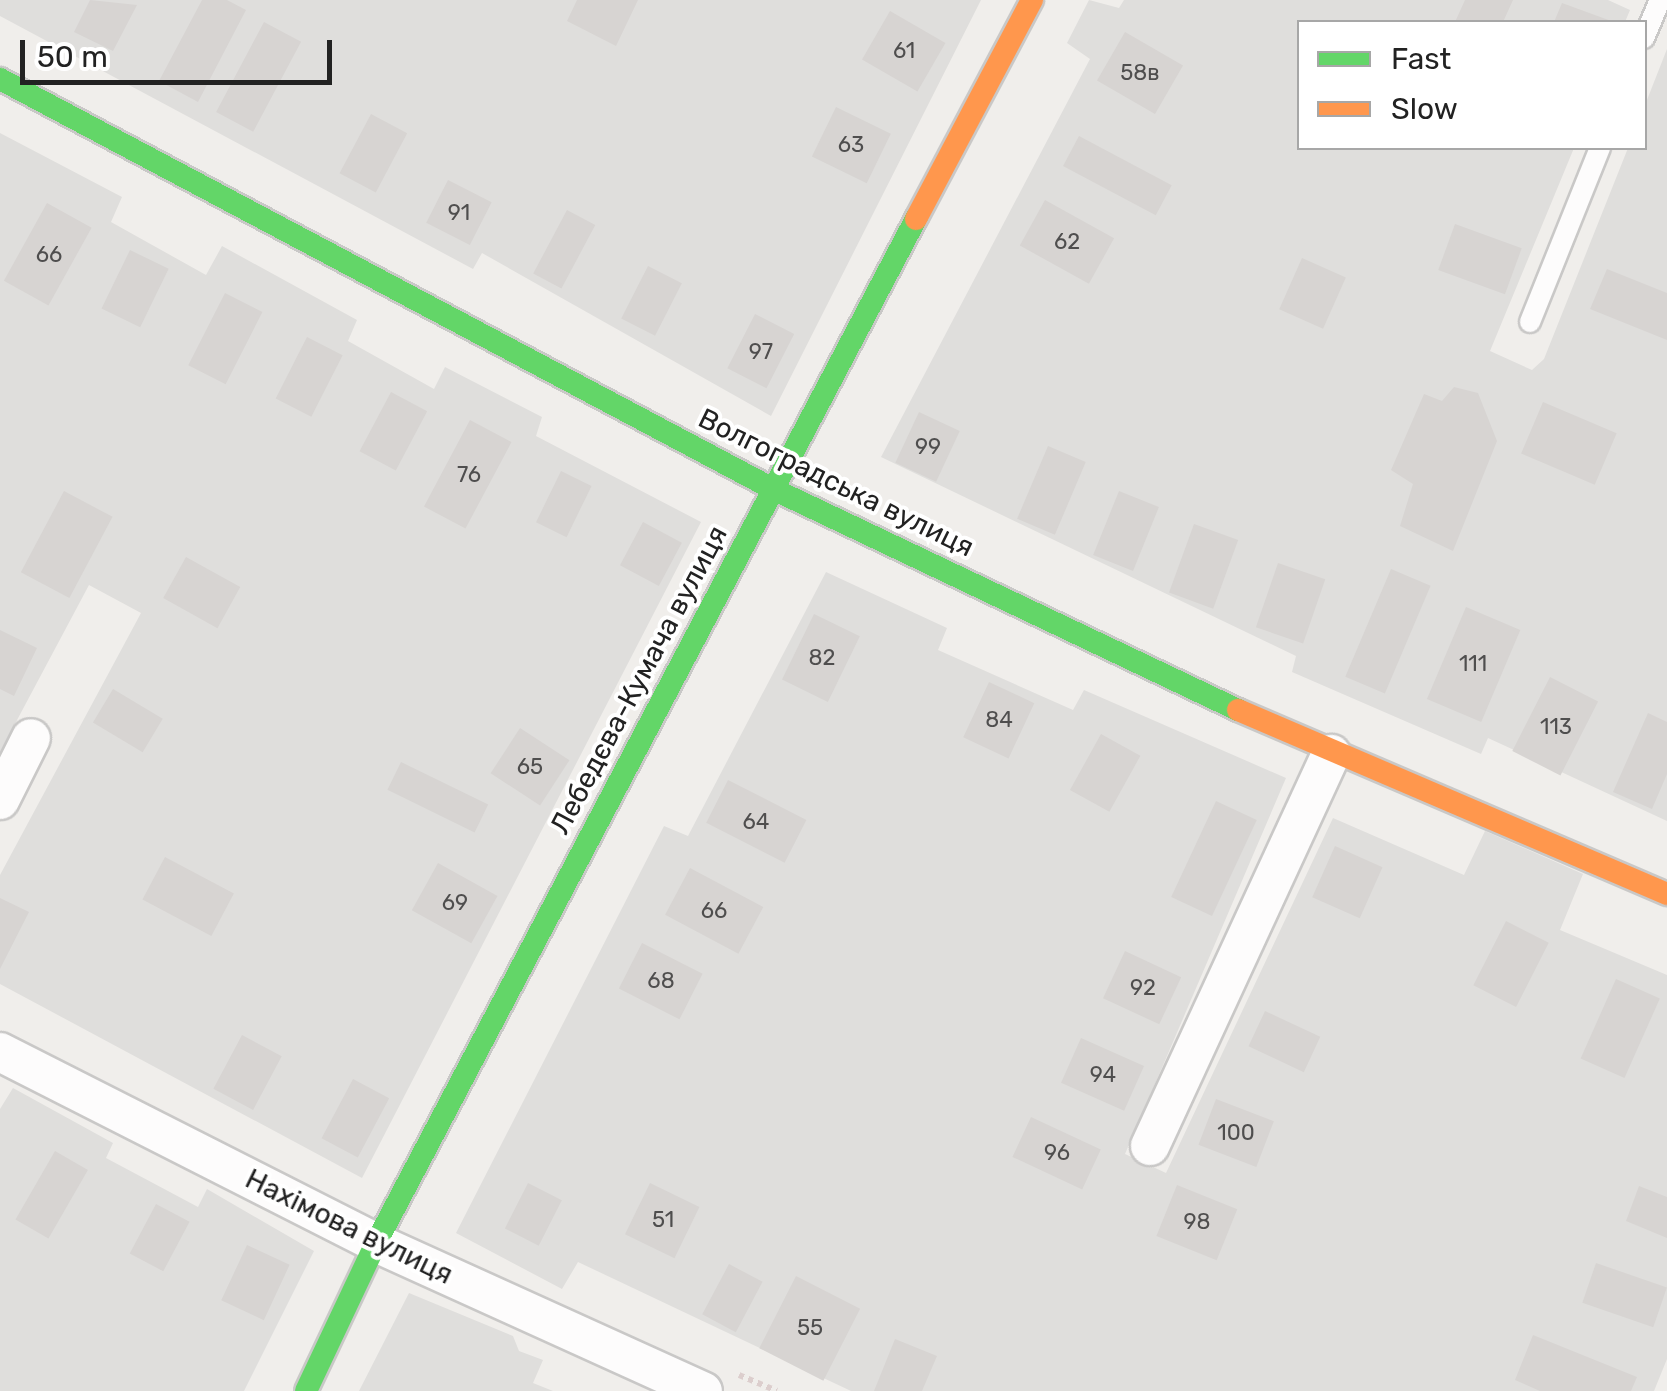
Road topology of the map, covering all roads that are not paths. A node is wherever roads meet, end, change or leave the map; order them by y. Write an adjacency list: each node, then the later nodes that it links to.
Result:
1 (1032, 0): 7 (street, Лебедєва-Кумача вулиця)
2 (1660, 0): 3 (lane)
3 (1647, 31)
4 (0, 79): 7 (street, Волгоградська вулиця)
5 (1599, 150): 6 (lane)
6 (1530, 322)
7 (773, 489): 9 (street, Волгоградська вулиця); 14 (street, Лебедєва-Кумача вулиця)
8 (31, 738): 10 (street)
9 (1331, 754): 11 (street, Волгоградська вулиця); 13 (street)
10 (0, 800)
11 (1667, 894)
12 (0, 1052): 14 (street, Нахімова вулиця)
13 (1150, 1146)
14 (376, 1244): 15 (street, Лебедєва-Кумача вулиця); 16 (street, Нахімова вулиця)
15 (306, 1391)
16 (703, 1391)

